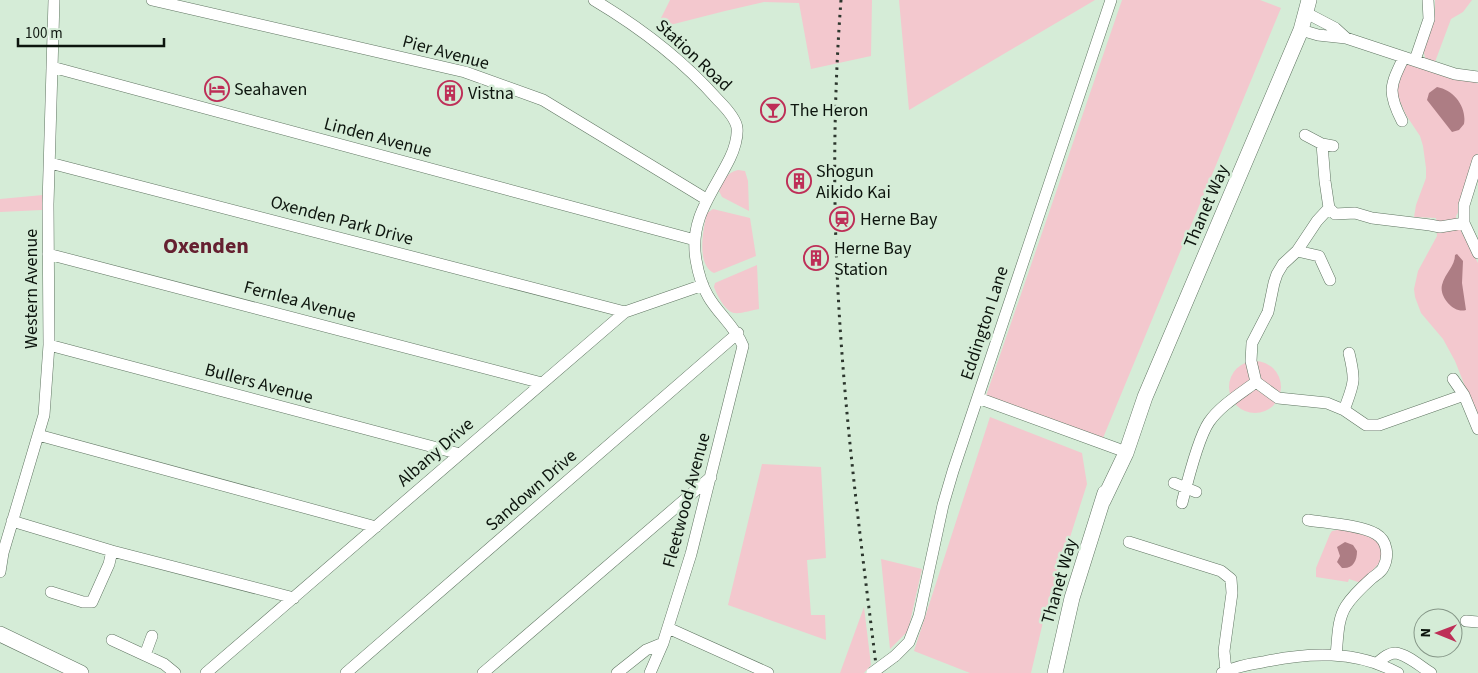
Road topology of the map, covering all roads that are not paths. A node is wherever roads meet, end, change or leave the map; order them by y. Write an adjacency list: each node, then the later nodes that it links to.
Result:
1 (54, 0): 11 (street, Western Avenue)
2 (152, 0): 18 (street, Pier Avenue)
3 (594, 0): 18 (street, Station Road)
4 (1111, 0): 36 (street, Eddington Lane)
5 (1319, 0): 7 (main road, Thanet Way)
6 (1428, 0): 10 (street)
7 (1309, 10): 8 (main road, Thanet Way); 9 (street)
8 (1301, 30): 9 (street); 35 (main road, Thanet Way)
9 (1346, 38): 10 (street)
10 (1410, 59): 12 (street); 13 (street)
11 (52, 68): 16 (street, Western Avenue); 21 (street, Linden Avenue)
12 (1478, 78)
13 (1402, 121)
14 (1305, 135): 19 (street)
15 (1478, 160): 17 (street)
16 (50, 162): 24 (street, Western Avenue); 27 (street, Oxenden Park Drive)
17 (1475, 179): 20 (street)
18 (706, 199): 21 (street)
19 (1329, 208): 20 (street); 22 (street)
20 (1464, 223): 23 (street)
21 (695, 240): 26 (street)
22 (1297, 250): 25 (street); 32 (street)
23 (1478, 253)
24 (48, 254): 29 (street, Western Avenue); 33 (street, Fernlea Avenue)
25 (1330, 280)
26 (703, 285): 27 (street, Albany Drive); 28 (street)
27 (625, 312): 33 (street, Albany Drive)
28 (738, 333): 42 (street, Fleetwood Avenue); 68 (street, Sandown Drive)
29 (49, 345): 39 (street, Western Avenue); 41 (street, Bullers Avenue)
30 (1350, 353): 37 (street)
31 (1453, 379): 34 (street)
32 (1256, 382): 37 (street); 44 (street)
33 (542, 383): 41 (street, Albany Drive)
34 (1464, 395): 37 (street); 38 (street)
35 (1145, 397): 40 (main road, Thanet Way); 45 (main road, Thanet Way)
36 (978, 398): 40 (street); 73 (street, Eddington Lane, bridge)
37 (1344, 410)
38 (1478, 429)
39 (38, 436): 48 (street, Western Avenue); 49 (street)
40 (1118, 449): 45 (main road, Thanet Way)
41 (460, 454): 49 (street, Albany Drive)
42 (710, 477): 56 (street, Fleetwood Avenue); 69 (street)
43 (1174, 483): 44 (street)
44 (1191, 490): 46 (street)
45 (1103, 500): 74 (main road, Thanet Way)
46 (1182, 503)
47 (1308, 520): 62 (street)
48 (12, 521): 51 (street); 52 (street, Western Avenue)
49 (376, 527): 55 (street, Albany Drive)
50 (1129, 542): 64 (street)
51 (112, 551): 54 (street); 55 (street)
52 (1, 552): 53 (street, Western Avenue)
53 (0, 572)
54 (51, 592)
55 (294, 598): 67 (street, Albany Drive)
56 (668, 628): 60 (street, Fleetwood Avenue); 72 (street)
57 (0, 634): 65 (main road)
58 (152, 636): 61 (street)
59 (112, 640): 61 (street)
60 (662, 643): 70 (street); 71 (street, Fleetwood Avenue)
61 (145, 654): 66 (street)
62 (1336, 655): 63 (street); 64 (street)
63 (1377, 663): 75 (street); 76 (street)
64 (1224, 672)
65 (80, 673)
66 (175, 673)
67 (206, 673)
68 (346, 673)
69 (483, 673)
70 (617, 673)
71 (650, 673)
72 (768, 673)
73 (872, 673)
74 (1054, 673)
75 (1398, 673)
76 (1431, 673)

